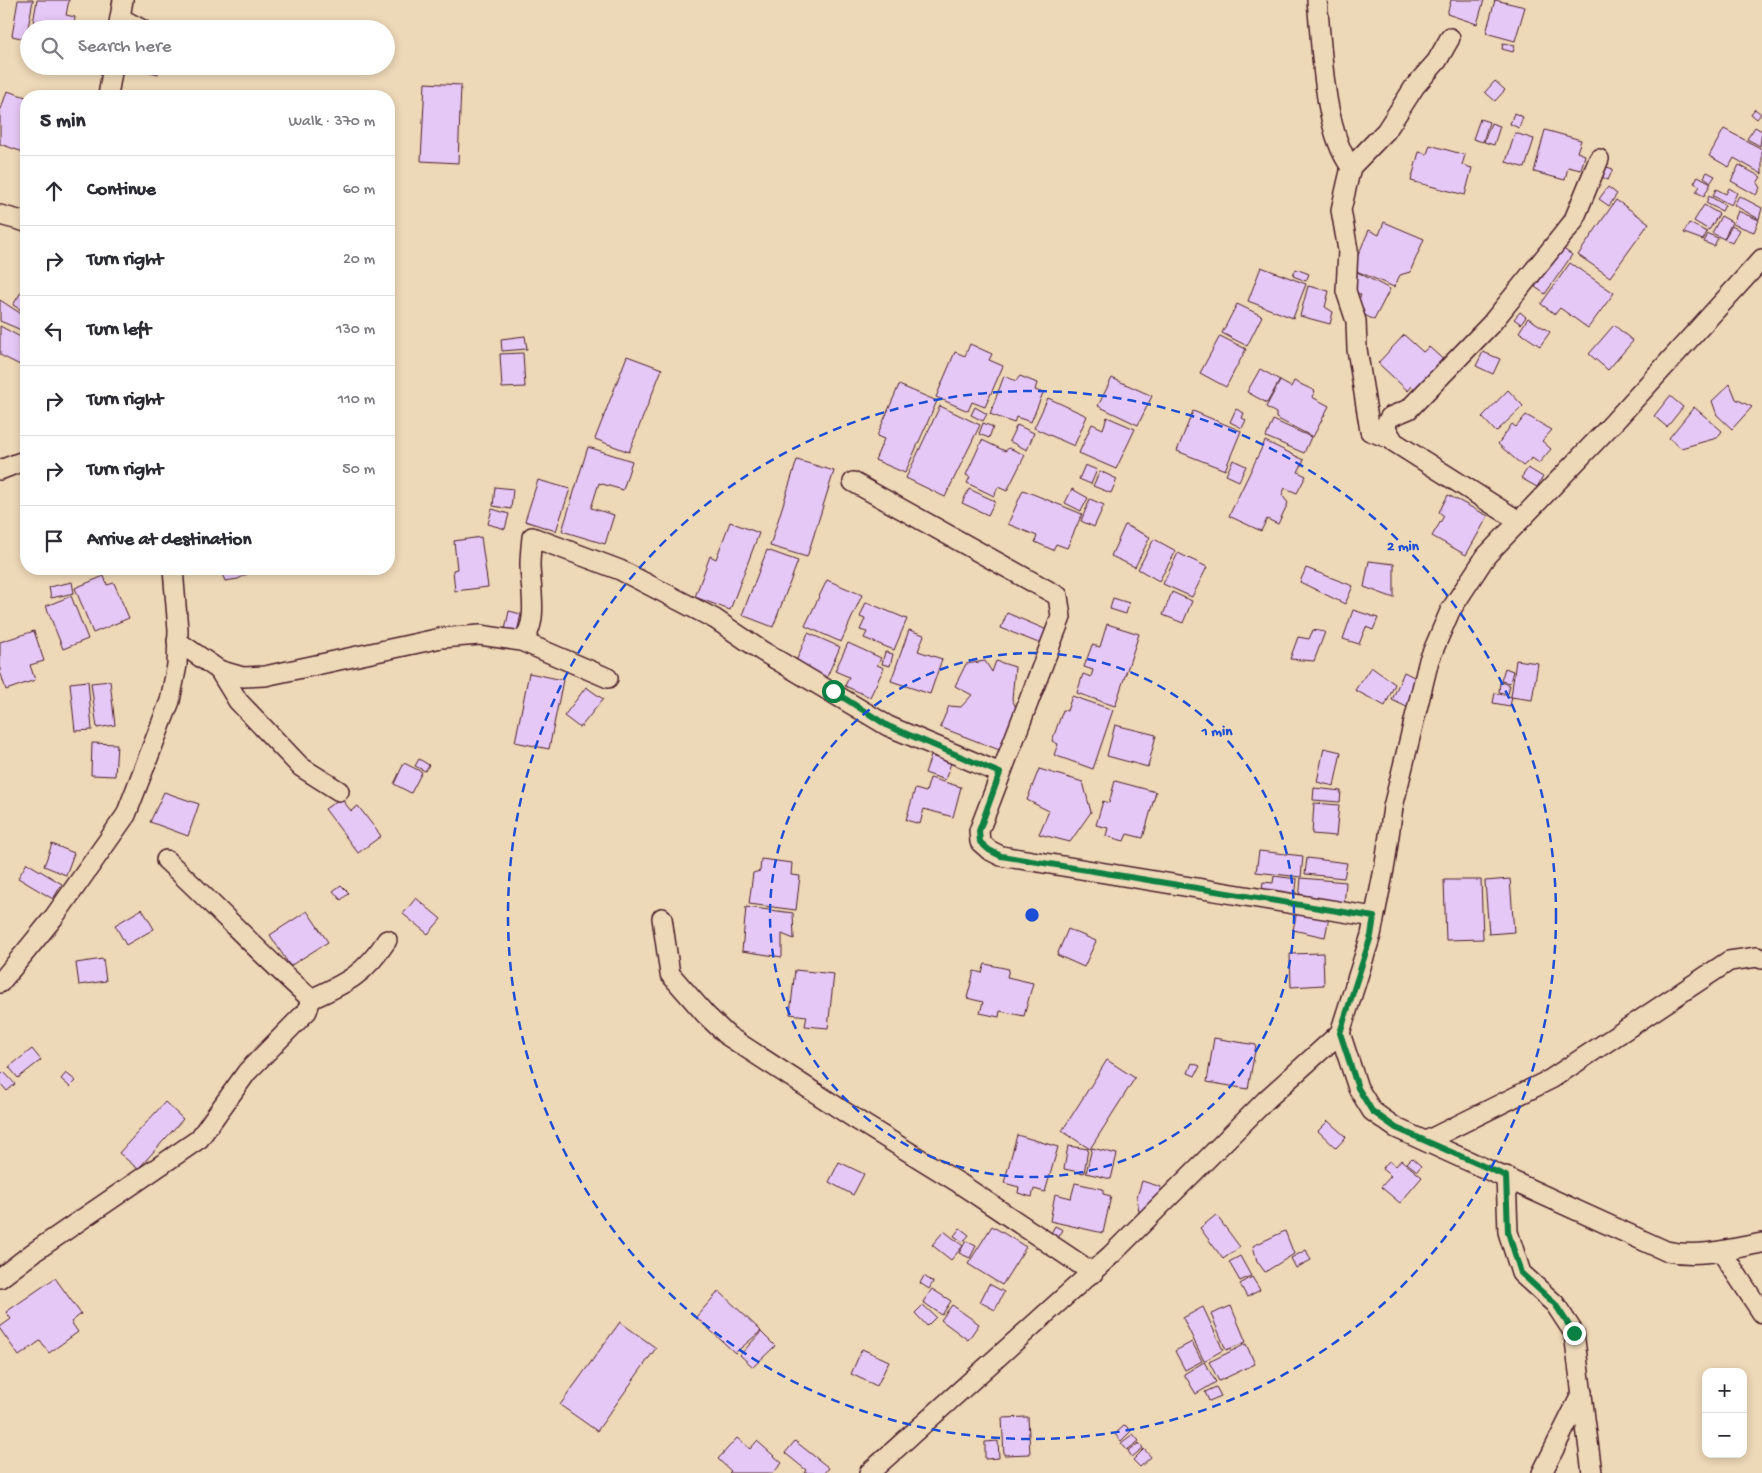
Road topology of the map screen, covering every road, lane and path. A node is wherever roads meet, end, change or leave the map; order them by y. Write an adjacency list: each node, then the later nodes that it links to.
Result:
1 (1317, 0): 6 (street)
2 (1450, 38): 6 (street)
3 (112, 75): 4 (street)
4 (109, 90)
5 (1599, 159): 10 (street)
6 (1351, 167): 10 (street)
7 (0, 215): 8 (street)
8 (20, 220)
9 (1762, 259): 14 (street)
10 (1391, 439): 14 (street)
11 (20, 462): 12 (street)
12 (0, 470)
13 (853, 482): 20 (street)
14 (1519, 521): 23 (street)
15 (172, 575): 16 (street)
16 (178, 641): 18 (street); 27 (street)
17 (521, 641): 18 (street); 19 (street); 20 (street)
18 (219, 670): 21 (street)
19 (608, 678)
20 (1000, 773): 23 (street)
21 (340, 791)
22 (166, 860): 28 (street)
23 (1374, 917): 29 (street)
24 (662, 918): 34 (street)
25 (387, 940): 28 (street)
26 (1762, 959): 30 (street)
27 (0, 983)
28 (312, 1000): 35 (street)
29 (1340, 1033): 30 (street); 34 (street)
30 (1426, 1141): 31 (street)
31 (1506, 1176): 33 (street); 37 (street)
32 (1762, 1243): 33 (street)
33 (1721, 1251): 36 (street)
34 (1093, 1272): 38 (street)
35 (0, 1278)
36 (1762, 1313)
37 (1582, 1394): 39 (street); 40 (street)
38 (869, 1473)
39 (1542, 1473)
40 (1592, 1473)

